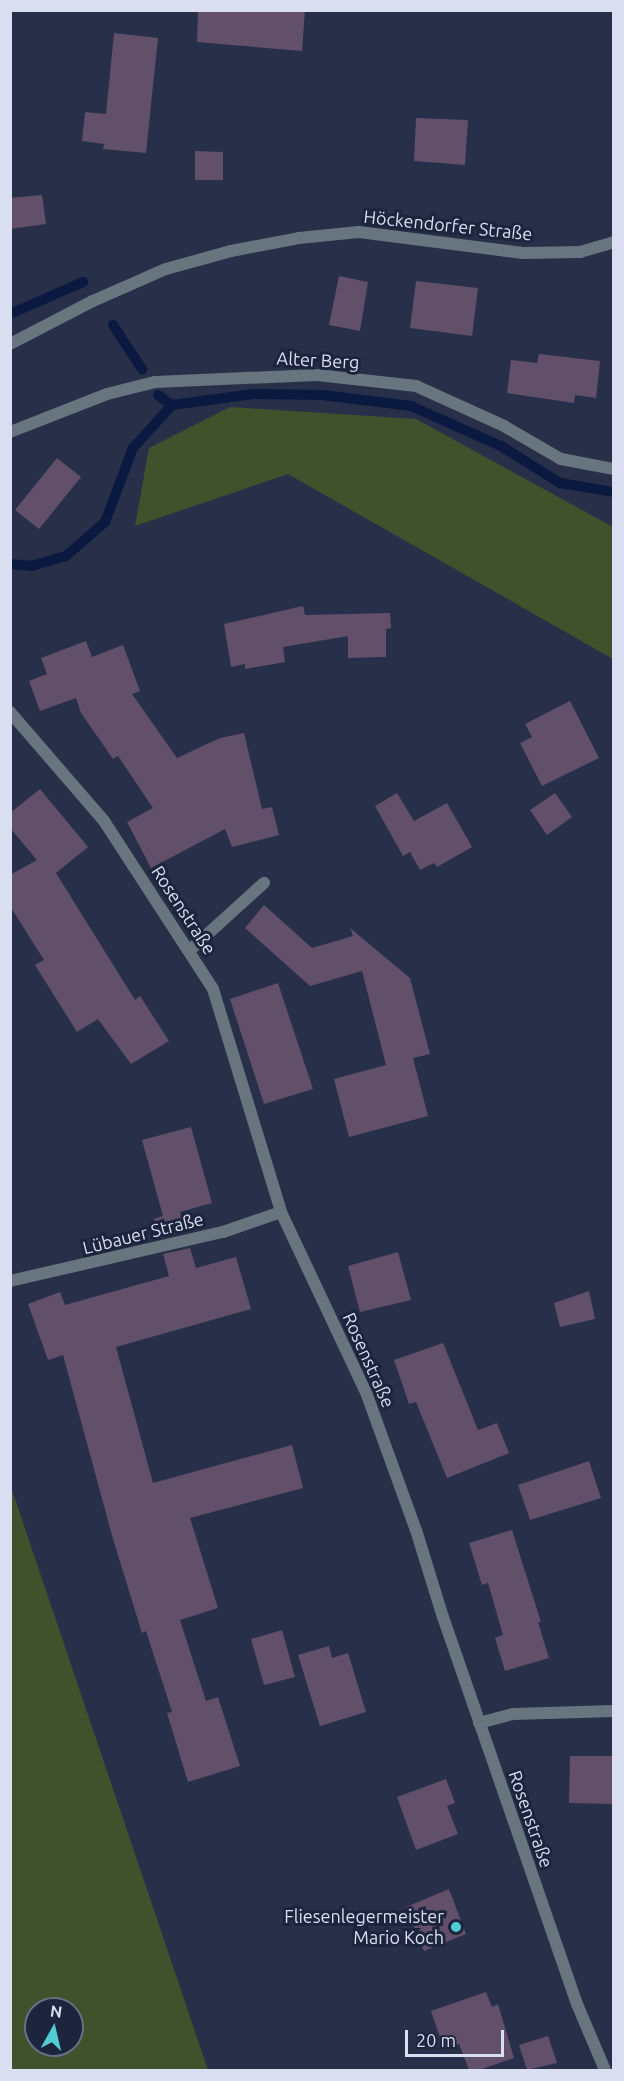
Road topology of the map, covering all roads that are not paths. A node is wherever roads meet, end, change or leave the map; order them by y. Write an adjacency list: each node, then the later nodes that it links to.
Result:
1 (614, 242): 2 (street, Höckendorfer Straße)
2 (10, 344)
3 (10, 432): 4 (street, Alter Berg)
4 (614, 469)
5 (10, 712): 7 (street, Rosenstraße)
6 (264, 883): 7 (street)
7 (190, 950): 8 (street, Rosenstraße)
8 (281, 1212): 9 (street, Lübauer Straße); 11 (street, Rosenstraße)
9 (10, 1281)
10 (614, 1711): 11 (street)
11 (479, 1723): 12 (street, Rosenstraße)
12 (605, 2070)

